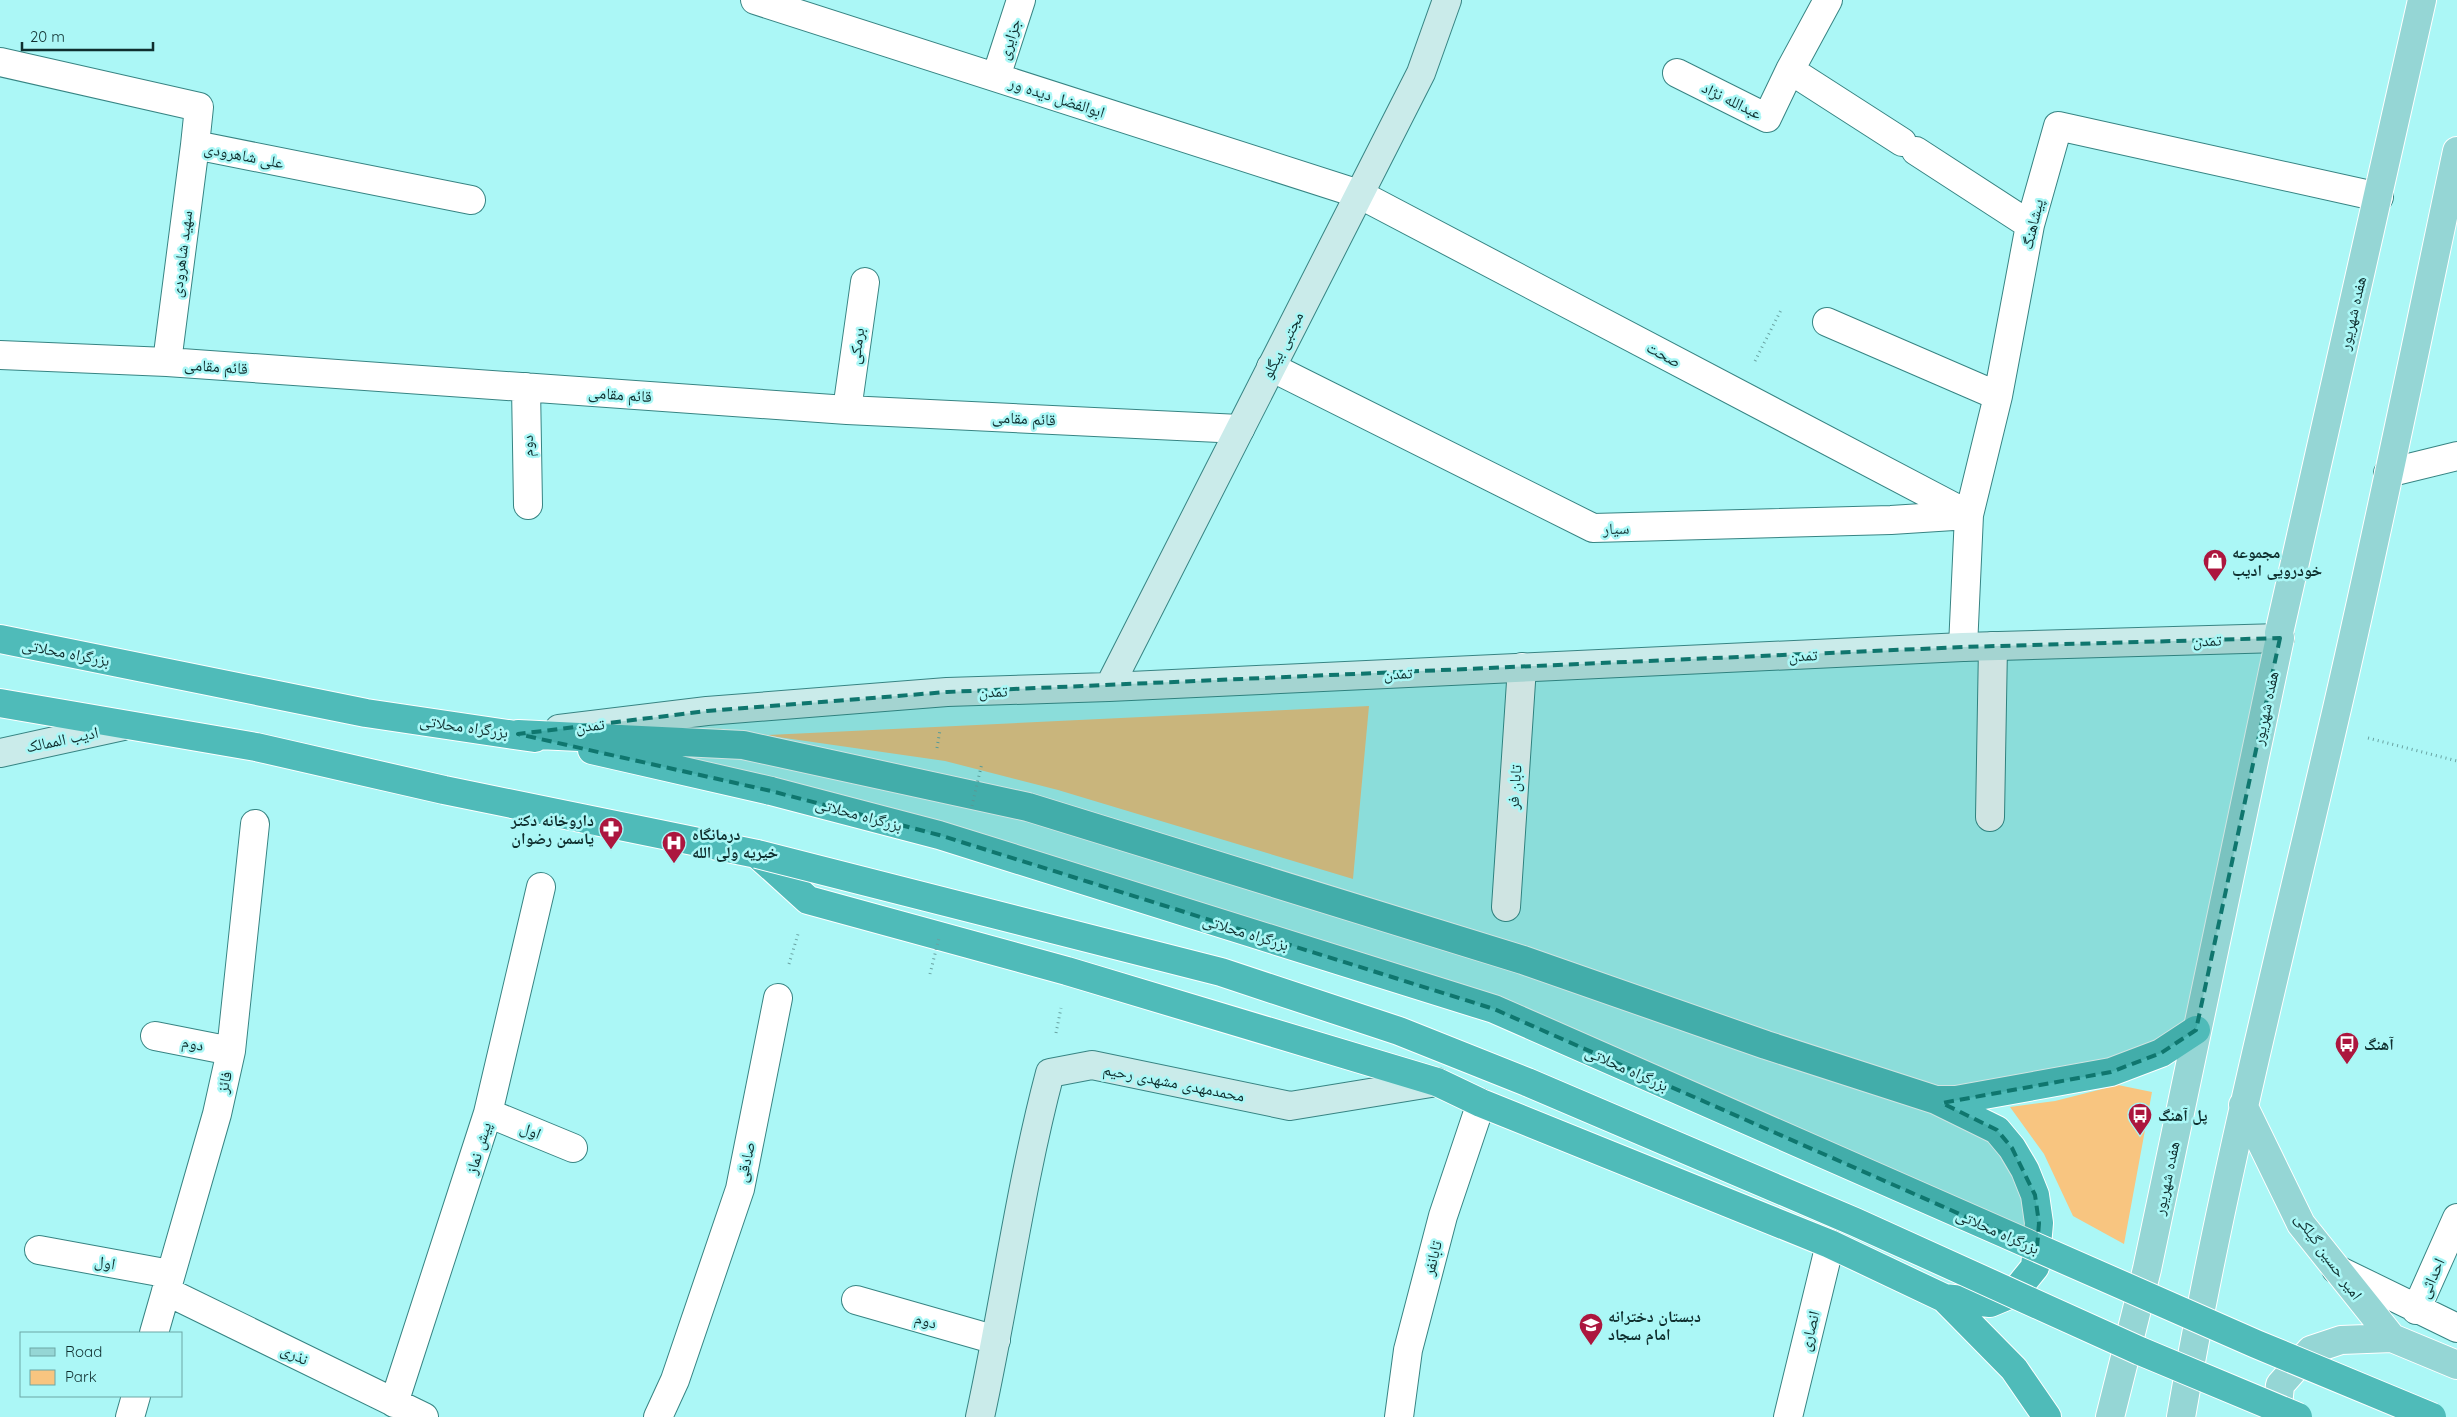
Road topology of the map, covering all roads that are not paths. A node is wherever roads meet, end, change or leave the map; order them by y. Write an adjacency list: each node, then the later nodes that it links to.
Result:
1 (755, 0): 9 (street, ابوالفضل دیده ور)
2 (1021, 0): 9 (street, جزایری)
3 (1447, 0): 12 (street, مجتبی بیگلو)
4 (1828, 0): 7 (street, عبدالله نژاد)
5 (2422, 0): 13 (main road, هفده شهریور)
6 (0, 62): 10 (street, علی شاهرودی)
7 (1790, 70): 8 (street, عبدالله نژاد); 15 (street)
8 (1677, 73)
9 (996, 77): 12 (street, ابوالفضل دیده ور)
10 (195, 145): 14 (street, علی شاهرودی); 19 (street, سهید شاهرودی)
11 (2457, 151): 26 (main road)
12 (1359, 194): 20 (street, مجتبی بیگلو); 28 (street, صحت)
13 (2379, 197): 15 (street, پیشاهنگ); 29 (main road, هفده شهریور)
14 (471, 200)
15 (2030, 225): 22 (street, پیشاهنگ)
16 (865, 282): 23 (street, برمکی)
17 (1827, 322): 22 (street)
18 (0, 354): 19 (street, قائم مقامی)
19 (167, 362): 21 (street, قائم مقامی)
20 (1271, 367): 24 (street, مجتبی بیگلو); 28 (street, سیار)
21 (526, 387): 23 (street, قائم مقامی); 27 (street, دوم)
22 (1998, 396): 28 (street, پیشاهنگ)
23 (847, 410): 24 (street, قائم مقامی)
24 (1240, 429): 34 (street, مجتبی بیگلو)
25 (2457, 456): 26 (street)
26 (2388, 473): 51 (main road)
27 (528, 505)
28 (1969, 515): 32 (street, پیشاهنگ)
29 (2280, 638): 31 (street, تمدن); 45 (main road, هفده شهریور)
30 (0, 639): 37 (highway, بزرگراه محلاتی)
31 (1993, 646): 32 (street, تمدن); 39 (street)
32 (1963, 647): 33 (street, تمدن)
33 (1522, 667): 34 (street, تمدن); 43 (street, تابان فر)
34 (1109, 687): 37 (street, تمدن)
35 (0, 703): 36 (highway)
36 (123, 726): 38 (street, ادیب الممالک); 41 (highway)
37 (518, 734): 49 (highway); 80 (highway, بزرگراه محلاتی, bridge)
38 (0, 753)
39 (1990, 817)
40 (255, 824): 47 (street, فائز)
41 (757, 854): 48 (highway); 79 (highway, bridge)
42 (541, 887): 52 (street, پیش نماز)
43 (1506, 907)
44 (778, 998): 71 (street, صادقی)
45 (2196, 1030): 49 (highway); 76 (main road, هفده شهریور)
46 (155, 1036): 47 (street, دوم)
47 (231, 1051): 58 (street, فائز)
48 (1437, 1082): 50 (highway); 65 (street, محمدمهدی مشهدی رحیم)
49 (1936, 1100): 59 (highway)
50 (1481, 1103): 55 (highway); 73 (street, تابانفر)
51 (2243, 1105): 57 (main road, امیر حسین گیلکی); 77 (main road)
52 (488, 1113): 53 (street, اول); 68 (street, پیش نماز)
53 (573, 1148)
54 (2457, 1218): 61 (street, احداثی)
55 (1830, 1244): 59 (highway); 74 (street, انصاری)
56 (39, 1250): 58 (street, اول)
57 (2336, 1269): 61 (street); 64 (main road, امیر حسین گیلکی)
58 (168, 1282): 63 (street, فائز); 68 (street, نذری)
59 (1944, 1298): 75 (highway)
60 (856, 1300): 65 (street, دوم)
61 (2416, 1310): 62 (street)
62 (2457, 1328)
63 (154, 1332)
64 (2392, 1338): 66 (main road, امیر حسین گیلکی); 78 (main road)
65 (996, 1340): 72 (street)
66 (2457, 1365)
67 (136, 1397): 69 (street)
68 (394, 1403): 70 (street, نذری)
69 (130, 1417)
70 (424, 1417)
71 (658, 1417)
72 (980, 1417)
73 (1399, 1417)
74 (1788, 1417)
75 (2047, 1417)
76 (2110, 1417)
77 (2181, 1417)
78 (2277, 1417)
79 (2298, 1417)
80 (2432, 1417)

